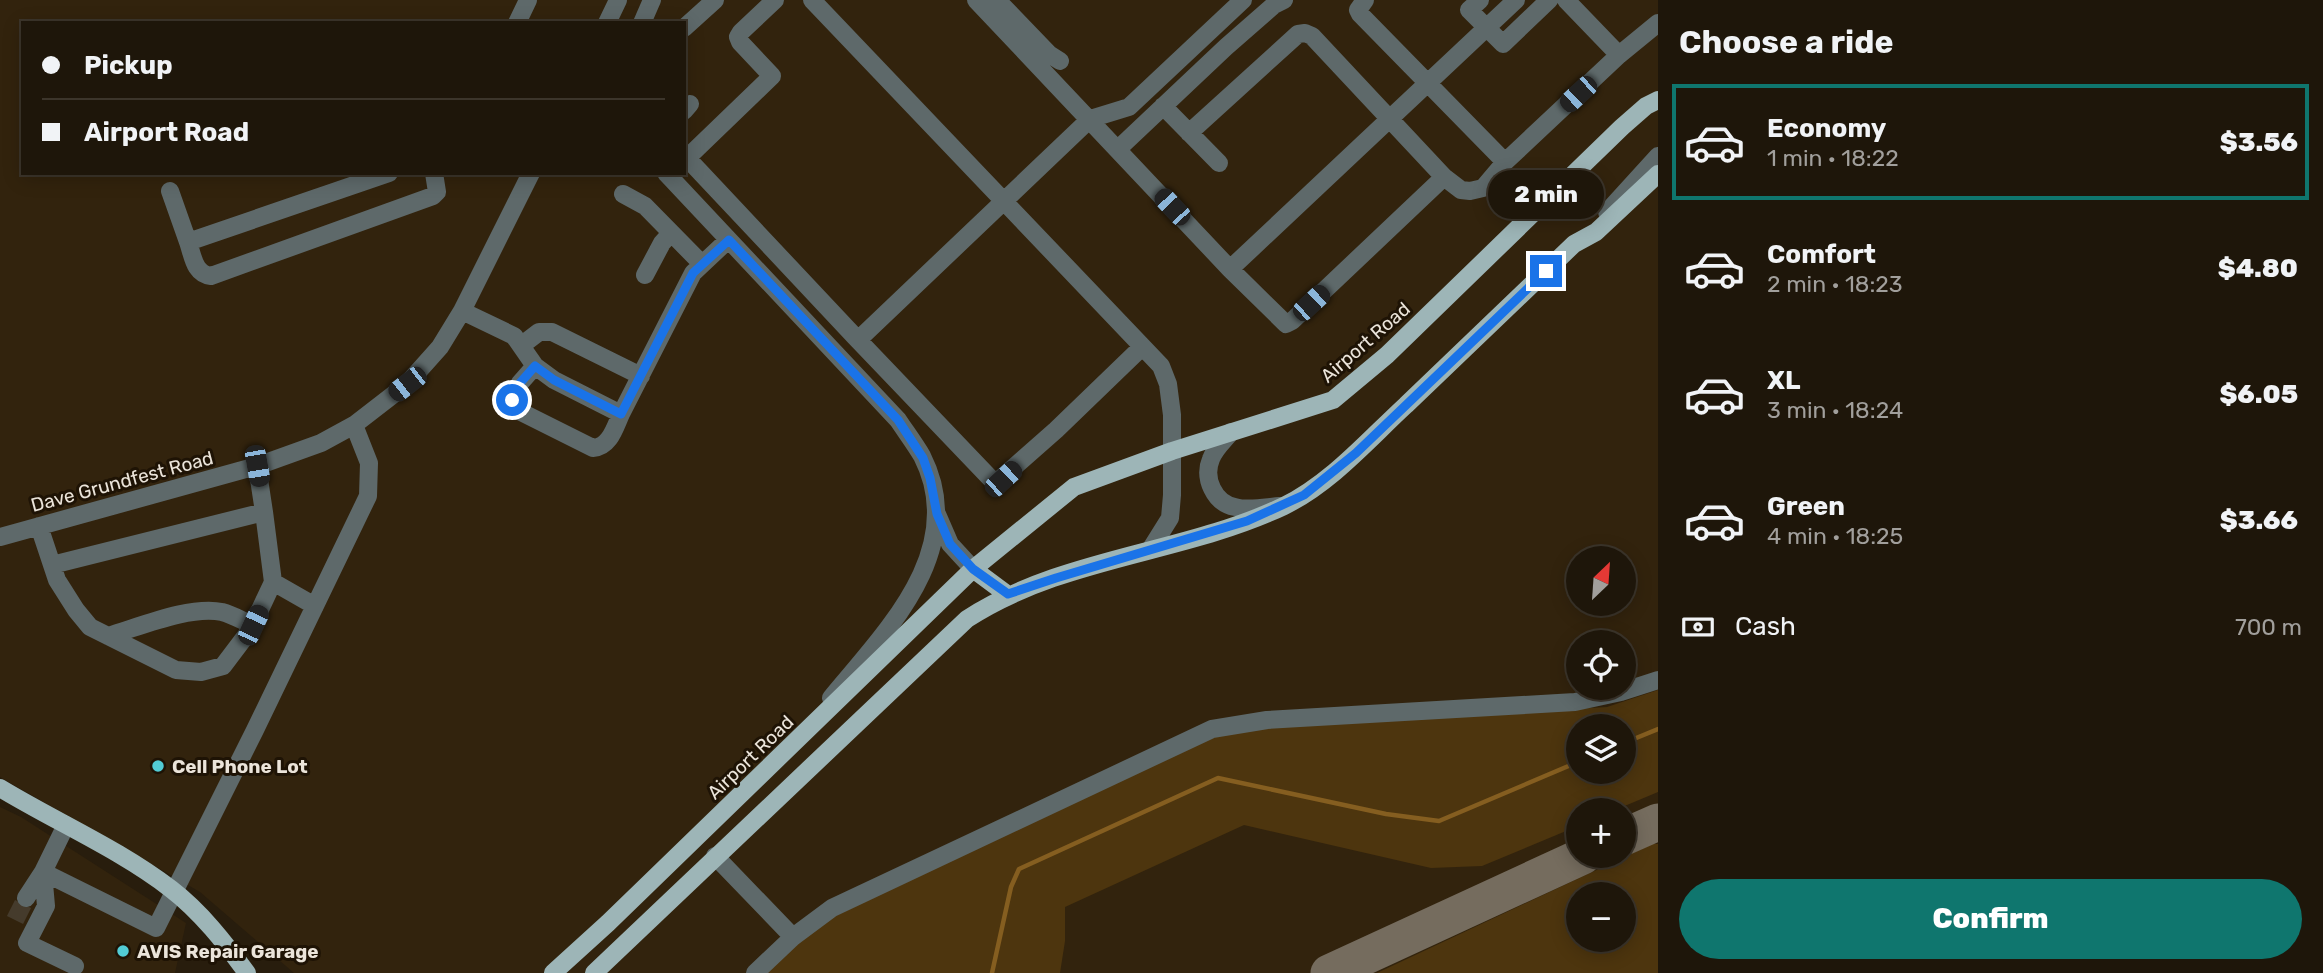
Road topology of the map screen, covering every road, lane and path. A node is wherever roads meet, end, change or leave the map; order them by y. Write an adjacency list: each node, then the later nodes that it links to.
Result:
1 (528, 0): 17 (street)
2 (618, 0): 18 (street)
3 (652, 0): 19 (street)
4 (715, 0): 21 (street)
5 (775, 0): 32 (street)
6 (812, 0): 46 (street)
7 (976, 0): 28 (street)
8 (997, 0): 24 (street)
9 (1243, 0): 16 (street)
10 (1284, 0): 27 (street)
11 (1365, 0): 25 (street)
12 (1480, 0): 22 (street)
13 (1516, 0): 22 (street)
14 (1549, 0): 22 (street)
15 (1566, 0): 23 (street)
16 (1229, 8): 28 (street)
17 (518, 21)
18 (608, 21)
19 (643, 21)
20 (1658, 23): 23 (street)
21 (686, 26)
22 (1487, 28): 25 (street)
23 (1625, 50): 35 (street)
24 (1060, 61)
25 (1429, 83): 29 (street); 35 (street)
26 (1658, 100): 62 (main road, Airport Road)
27 (1163, 106): 30 (street); 31 (street)
28 (1090, 119): 31 (street); 46 (street)
29 (1390, 119): 30 (street); 42 (street); 52 (street)
30 (1189, 133): 36 (street)
31 (1118, 149): 52 (street)
32 (686, 155)
33 (1658, 156): 50 (street)
34 (686, 157): 55 (street)
35 (1505, 162): 42 (street)
36 (1219, 163)
37 (1658, 174): 50 (main road)
38 (377, 175): 43 (street)
39 (435, 175): 49 (street)
40 (668, 175): 48 (street)
41 (523, 176): 54 (street, Dave Grundfest Road)
42 (1444, 177): 52 (street)
43 (352, 179): 49 (street)
44 (170, 191): 49 (street)
45 (623, 194): 47 (street)
46 (1004, 202): 55 (street); 57 (street)
47 (671, 233): 51 (street); 53 (street)
48 (729, 240): 51 (street); 67 (street)
49 (188, 242)
50 (1574, 244): 65 (main road)
51 (702, 264): 59 (street)
52 (1230, 269)
53 (645, 275)
54 (462, 311): 56 (street); 61 (street, Dave Grundfest Road)
55 (858, 340): 57 (street)
56 (522, 345): 58 (street); 59 (street)
57 (1142, 346): 63 (street)
58 (535, 366): 60 (street); 60 (street)
59 (641, 376): 60 (street)
60 (621, 414)
61 (354, 425): 64 (street, Dave Grundfest Road); 75 (street)
62 (1231, 432): 63 (main road, Airport Road); 65 (street)
63 (1172, 451): 70 (street); 72 (main road, Airport Road)
64 (257, 466): 66 (street); 68 (street, Dave Grundfest Road)
65 (1284, 506): 70 (main road)
66 (264, 512): 71 (street); 73 (street)
67 (937, 514): 72 (street); 79 (street)
68 (39, 526): 69 (street, Dave Grundfest Road); 71 (street)
69 (0, 537)
70 (1150, 550): 74 (main road)
71 (52, 565): 77 (street)
72 (973, 569): 74 (main road); 79 (main road, Airport Road)
73 (273, 582): 75 (street); 76 (street)
74 (1008, 594): 82 (main road)
75 (315, 606): 84 (street)
76 (253, 625): 77 (street); 77 (street)
77 (108, 636)
78 (1658, 680): 87 (street)
79 (796, 742): 92 (main road, Airport Road)
80 (0, 788): 81 (main road)
81 (66, 825): 83 (street); 84 (main road)
82 (715, 856): 87 (street); 93 (main road)
83 (43, 872): 84 (street); 85 (street); 88 (street)
84 (173, 890): 86 (main road)
85 (26, 898)
86 (208, 925): 89 (main road); 90 (main road); 91 (main road)
87 (793, 937): 94 (street)
88 (75, 966)
89 (237, 973)
90 (247, 973)
91 (262, 973)
92 (553, 973)
93 (594, 973)
94 (755, 973)

